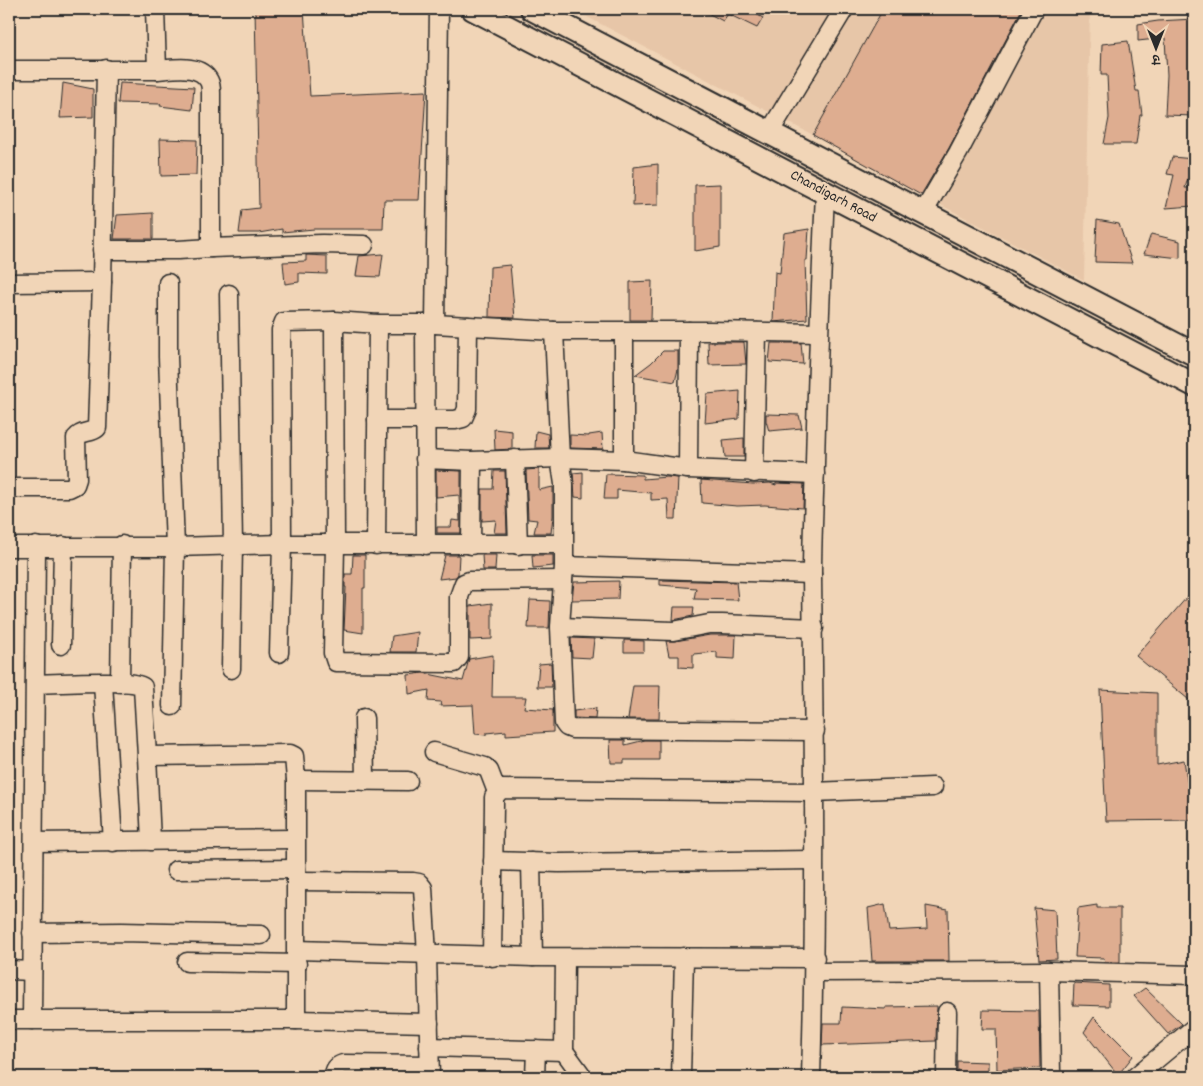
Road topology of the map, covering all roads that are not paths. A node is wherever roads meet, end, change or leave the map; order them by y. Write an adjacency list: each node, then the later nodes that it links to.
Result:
1 (155, 9): 9 (street)
2 (439, 9): 22 (street)
3 (473, 9): 11 (main road, Chandigarh Road)
4 (532, 9): 10 (main road, Chandigarh Road)
5 (844, 9): 10 (street)
6 (1034, 9): 12 (street)
7 (106, 69): 8 (street); 9 (street); 15 (street)
8 (9, 70)
9 (157, 70): 14 (street)
10 (769, 133): 12 (main road, Chandigarh Road)
11 (825, 193): 28 (street); 30 (main road, Chandigarh Road)
12 (924, 213): 29 (main road, Chandigarh Road)
13 (364, 245): 14 (street)
14 (211, 248): 15 (street)
15 (102, 250): 16 (street)
16 (102, 282): 17 (street); 41 (street)
17 (9, 283)
18 (168, 283): 53 (street)
19 (228, 294): 42 (street)
20 (334, 321): 21 (street); 43 (street); 45 (street)
21 (378, 324): 22 (street); 31 (street)
22 (430, 324): 23 (street); 32 (street)
23 (468, 326): 24 (street); 32 (street)
24 (554, 331): 26 (street); 33 (street)
25 (689, 331): 26 (street); 27 (street); 38 (street)
26 (624, 332): 37 (street)
27 (757, 332): 28 (street); 39 (street)
28 (818, 333): 40 (street)
29 (1194, 354)
30 (1194, 385)
31 (377, 420): 32 (street); 46 (street)
32 (424, 420): 34 (street)
33 (560, 458): 36 (street); 37 (street); 44 (street)
34 (425, 459): 35 (street); 47 (street)
35 (472, 460): 36 (street); 48 (street)
36 (515, 460): 49 (street)
37 (624, 460): 38 (street)
38 (688, 469): 39 (street)
39 (754, 472): 40 (street)
40 (815, 474): 56 (street)
41 (9, 488)
42 (233, 544): 43 (street); 53 (street); 61 (street)
43 (282, 544): 45 (street); 60 (street)
44 (563, 544): 49 (street); 55 (street)
45 (335, 545): 46 (street); 55 (street)
46 (376, 545): 47 (street)
47 (426, 545): 48 (street)
48 (471, 545): 49 (street)
49 (518, 545)
50 (36, 546): 51 (street); 54 (street); 63 (street)
51 (63, 546): 52 (street); 59 (street)
52 (122, 546): 53 (street); 62 (street)
53 (175, 546): 64 (street)
54 (9, 547)
55 (564, 573): 56 (street); 57 (street)
56 (812, 574): 58 (street)
57 (560, 627): 58 (street); 66 (street)
58 (814, 628): 66 (street)
59 (61, 645)
60 (279, 653)
61 (232, 669)
62 (111, 683): 63 (street); 68 (street); 78 (street)
63 (34, 684): 77 (street)
64 (172, 706)
65 (364, 718): 70 (street)
66 (815, 730): 74 (street)
67 (434, 752): 73 (street)
68 (147, 756): 69 (street); 76 (street)
69 (296, 780): 70 (street); 75 (street)
70 (365, 781): 71 (street)
71 (408, 781)
72 (933, 787): 74 (street)
73 (497, 792): 74 (street); 80 (street)
74 (814, 792): 79 (street)
75 (295, 839): 76 (street); 83 (street)
76 (151, 841): 78 (street)
77 (34, 842): 78 (street); 84 (street)
78 (113, 842)
79 (813, 860): 81 (street); 93 (street)
80 (493, 861): 81 (street); 87 (street)
81 (531, 862): 89 (street)
82 (176, 870): 83 (street)
83 (296, 875): 86 (street); 88 (street)
84 (32, 933): 85 (street); 95 (street)
85 (261, 935)
86 (427, 955): 87 (street); 88 (street); 102 (street)
87 (492, 956): 89 (street)
88 (297, 957): 92 (street); 101 (street)
89 (533, 957): 91 (street)
90 (684, 957): 91 (street); 93 (street); 112 (street)
91 (566, 958): 106 (street)
92 (187, 962)
93 (814, 965): 96 (street); 113 (street)
94 (9, 970): 95 (street)
95 (32, 971): 100 (street)
96 (1049, 971): 97 (street); 115 (street)
97 (1194, 975)
98 (947, 1012): 114 (street)
99 (9, 1020): 100 (street)
100 (32, 1020): 101 (street)
101 (296, 1020): 102 (street)
102 (429, 1023): 104 (street)
103 (1194, 1028): 107 (street)
104 (429, 1047): 105 (street); 108 (street)
105 (536, 1050): 106 (street); 110 (street)
106 (564, 1051): 111 (street)
107 (1155, 1069): 116 (street)
108 (429, 1071): 109 (street)
109 (334, 1077)
110 (535, 1077)
111 (583, 1077)
112 (681, 1077)
113 (811, 1077)
114 (946, 1077)
115 (1053, 1077)
116 (1135, 1077)

